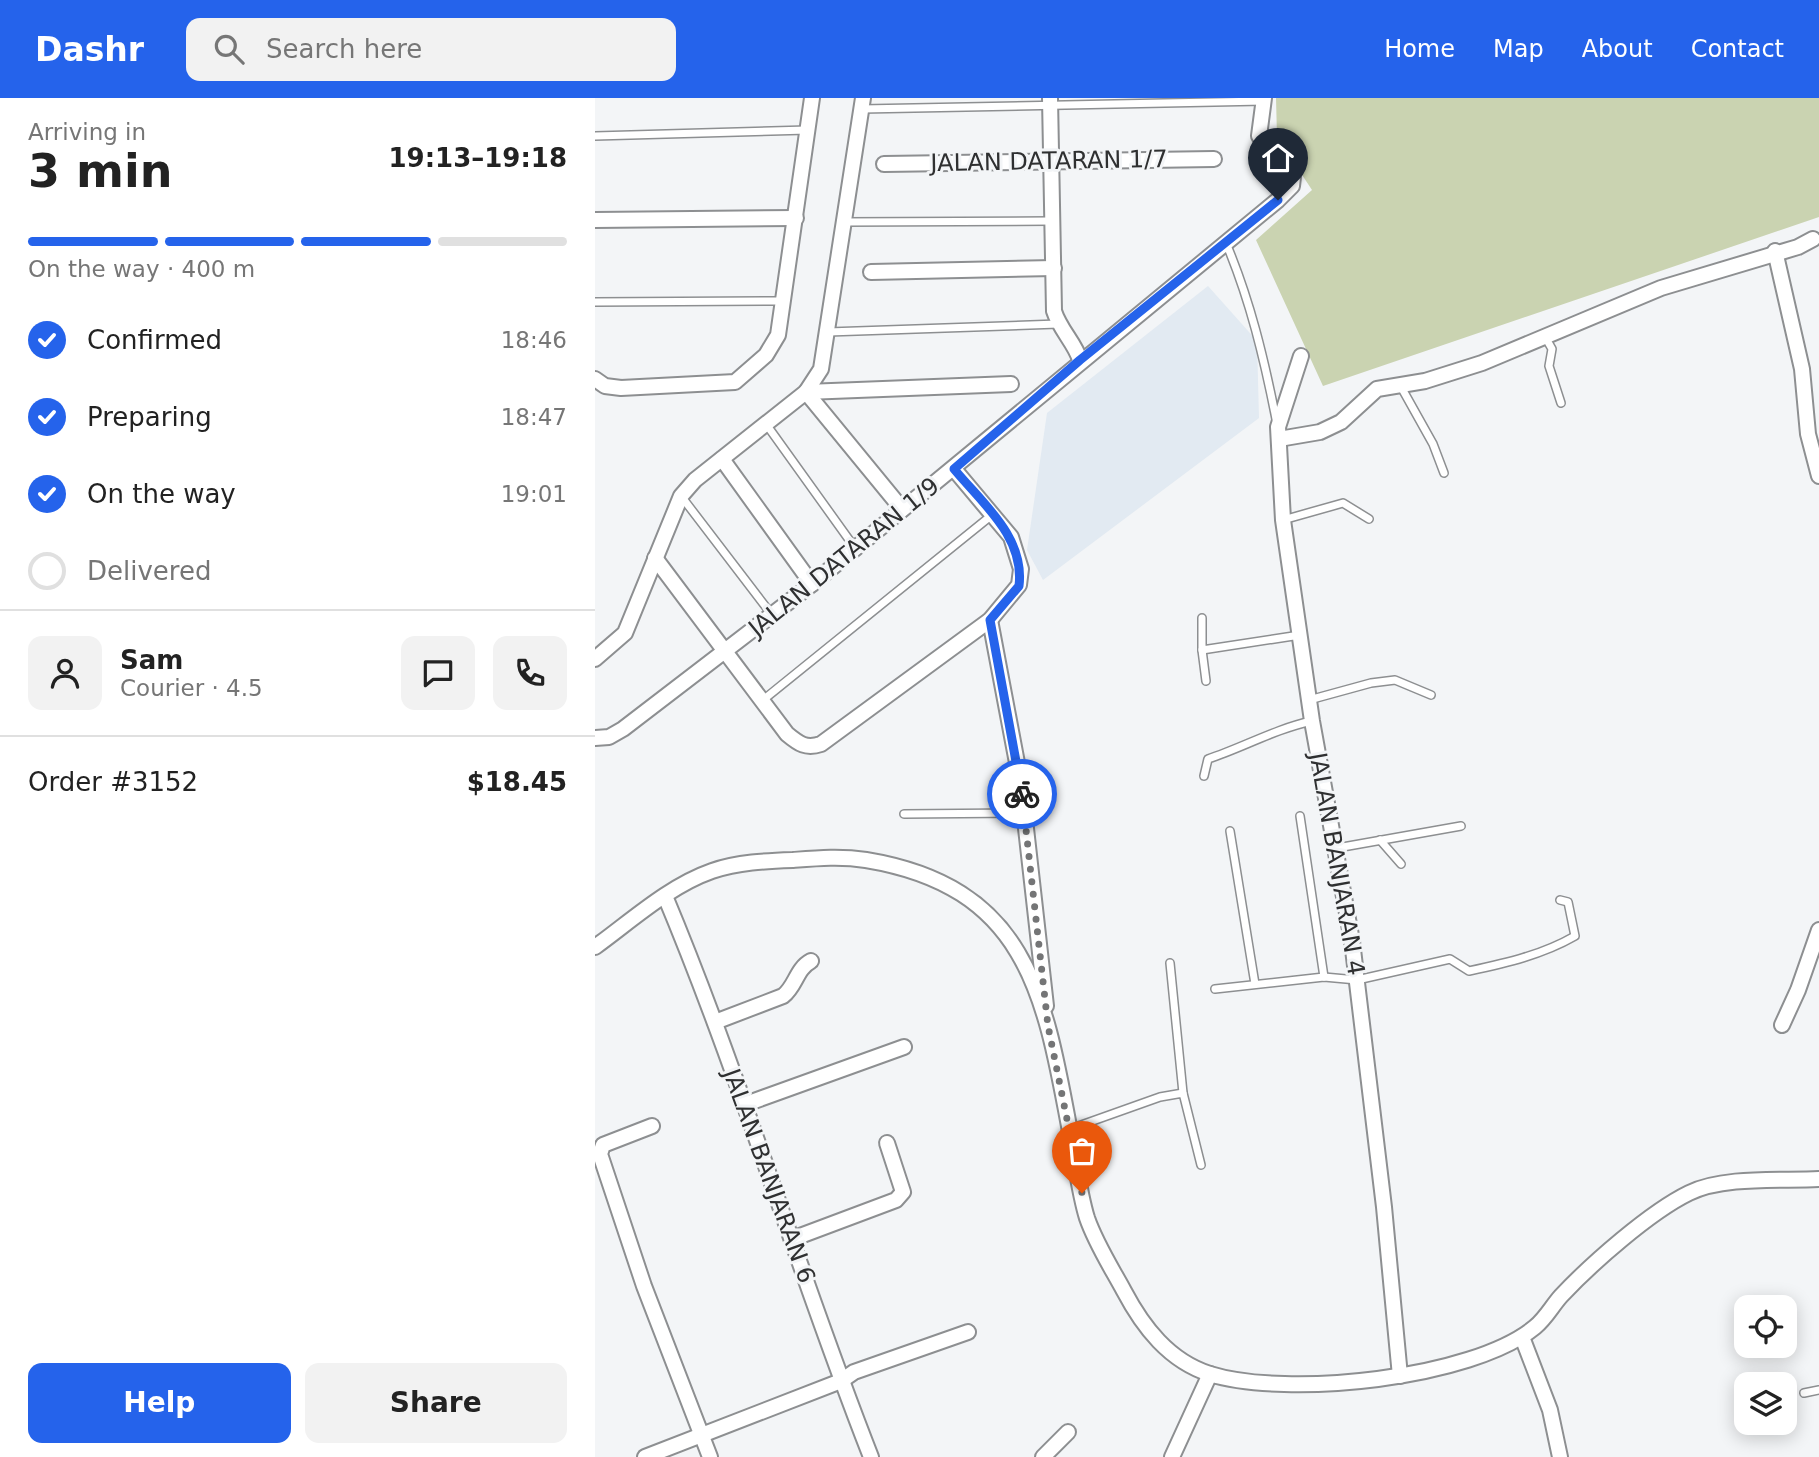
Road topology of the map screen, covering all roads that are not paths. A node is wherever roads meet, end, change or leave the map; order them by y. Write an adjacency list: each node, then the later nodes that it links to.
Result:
1 (812, 98): 5 (street)
2 (1264, 100): 3 (lane); 15 (street, JALAN DATARAN 1/9)
3 (1050, 102): 4 (lane); 8 (street)
4 (862, 103): 13 (street)
5 (808, 130): 6 (lane); 10 (street)
6 (595, 136)
7 (1214, 159): 8 (street, JALAN DATARAN 1/7)
8 (1050, 160): 9 (street, JALAN DATARAN 1/7); 12 (street)
9 (884, 164)
10 (796, 218): 11 (street); 19 (street)
11 (595, 220)
12 (1051, 221): 13 (lane); 17 (street)
13 (843, 222): 22 (street)
14 (1813, 239): 16 (street)
15 (1226, 242): 25 (street, JALAN DATARAN 1/9); 32 (lane)
16 (1775, 251): 23 (street); 36 (street)
17 (1055, 268): 18 (street); 21 (street)
18 (871, 272)
19 (782, 301): 20 (lane); 26 (street)
20 (595, 302)
21 (1058, 324): 22 (lane); 25 (street)
22 (827, 332): 29 (street)
23 (1544, 334): 28 (street); 30 (lane)
24 (1301, 356): 32 (street, JALAN BANJARAN 4)
25 (1080, 360): 34 (street, JALAN DATARAN 1/9)
26 (595, 379)
27 (1011, 384): 29 (street)
28 (1400, 385): 32 (street); 35 (lane)
29 (806, 392): 31 (street); 38 (street)
30 (1561, 403)
31 (766, 424): 33 (street); 42 (lane)
32 (1278, 433): 41 (street, JALAN BANJARAN 4)
33 (722, 459): 37 (street); 44 (street)
34 (954, 469): 38 (street, JALAN DATARAN 1/9); 39 (street)
35 (1444, 472)
36 (1819, 476)
37 (681, 496): 43 (street); 45 (lane)
38 (902, 509): 42 (street, JALAN DATARAN 1/9)
39 (992, 514): 47 (street); 55 (lane)
40 (1370, 519): 41 (lane)
41 (1283, 520): 48 (street, JALAN BANJARAN 4)
42 (855, 548): 44 (street, JALAN DATARAN 1/9)
43 (655, 558): 50 (street); 51 (street)
44 (812, 584): 45 (street, JALAN DATARAN 1/9)
45 (772, 616): 50 (street, JALAN DATARAN 1/9)
46 (1202, 618): 49 (lane)
47 (990, 620): 55 (street); 59 (street)
48 (1301, 635): 49 (lane); 54 (street, JALAN BANJARAN 4)
49 (1202, 650): 52 (lane)
50 (726, 653): 55 (street); 57 (street, JALAN DATARAN 1/9)
51 (595, 659)
52 (1206, 681)
53 (1431, 695): 54 (lane)
54 (1309, 700): 56 (street, JALAN BANJARAN 4)
55 (763, 701)
56 (1312, 721): 58 (lane); 65 (street, JALAN BANJARAN 4)
57 (595, 737)
58 (1204, 776)
59 (1024, 813): 60 (lane); 79 (street)
60 (904, 814)
61 (1300, 816): 73 (lane)
62 (1461, 826): 64 (lane)
63 (1230, 831): 75 (lane)
64 (1380, 840): 65 (lane); 66 (lane)
65 (1337, 848): 74 (street, JALAN BANJARAN 4)
66 (1401, 864)
67 (665, 896): 70 (street); 77 (street, JALAN BANJARAN 6); 79 (street)
68 (1560, 900): 74 (lane)
69 (1819, 930): 78 (street)
70 (595, 947)
71 (811, 961): 77 (street)
72 (1170, 963): 81 (lane)
73 (1324, 976): 74 (lane); 75 (lane)
74 (1357, 980): 92 (street, JALAN BANJARAN 4)
75 (1255, 984): 76 (lane)
76 (1215, 989)
77 (715, 1022): 82 (street, JALAN BANJARAN 6)
78 (1782, 1025)
79 (1048, 1026): 84 (street)
80 (904, 1048): 82 (street)
81 (1183, 1093): 84 (lane); 86 (lane)
82 (743, 1105): 88 (street, JALAN BANJARAN 6)
83 (652, 1126): 97 (street)
84 (1070, 1129): 91 (street)
85 (887, 1143): 88 (street)
86 (1201, 1165)
87 (1819, 1179): 90 (street)
88 (792, 1239): 93 (street, JALAN BANJARAN 6)
89 (968, 1332): 93 (street)
90 (1522, 1337): 92 (street); 103 (street)
91 (1210, 1374): 92 (street); 102 (street)
92 (1400, 1376)
93 (841, 1381): 97 (street); 100 (street, JALAN BANJARAN 6)
94 (1819, 1390): 95 (lane)
95 (1804, 1393)
96 (1069, 1432): 101 (street)
97 (702, 1435): 98 (street); 99 (street)
98 (645, 1457)
99 (710, 1457)
100 (871, 1457)
101 (1043, 1457)
102 (1172, 1457)
103 (1560, 1457)

